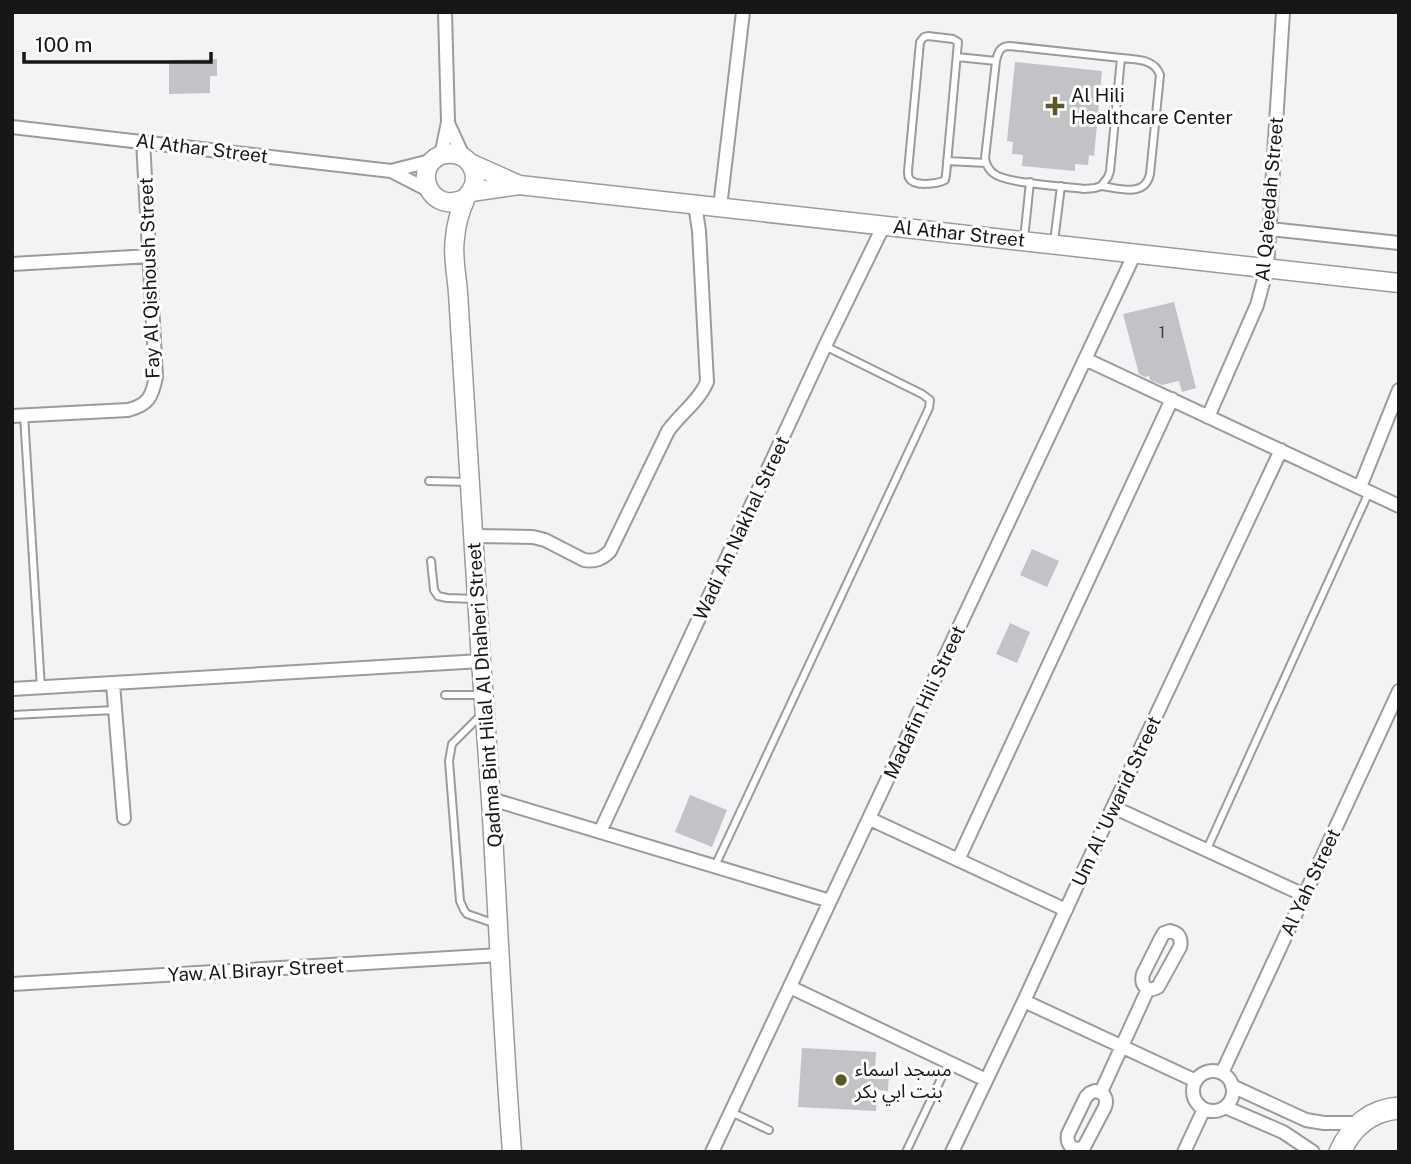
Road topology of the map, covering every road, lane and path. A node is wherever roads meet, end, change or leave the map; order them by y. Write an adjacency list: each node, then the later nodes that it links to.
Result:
1 (445, 12): 7 (street)
2 (743, 12): 22 (street)
3 (1283, 12): 24 (street, Al Qa'eedah Street)
4 (957, 57): 6 (lane); 12 (lane); 12 (lane)
5 (1121, 58): 6 (lane); 18 (lane); 18 (lane)
6 (996, 61): 13 (lane)
7 (448, 122): 10 (street); 11 (street)
8 (12, 127): 9 (street, Al Athar Street)
9 (143, 141): 14 (street, Al Athar Street); 30 (street, Fay Al Qishoush Street)
10 (437, 158): 11 (street); 14 (street, Al Athar Street); 19 (street)
11 (467, 160): 16 (street, Al Athar Street); 20 (street)
12 (947, 160): 13 (lane)
13 (986, 163): 15 (lane)
14 (391, 171): 19 (street, Al Athar Street)
15 (1030, 182): 17 (lane); 26 (lane)
16 (519, 185): 20 (street, Al Athar Street); 21 (street, Al Athar Street)
17 (1061, 186): 18 (lane); 28 (lane)
18 (1101, 186)
19 (432, 194): 20 (street); 25 (street, Qadma Bint Hilal Al Dhaheri Street)
20 (468, 195): 25 (street, Qadma Bint Hilal Al Dhaheri Street)
21 (695, 204): 22 (street, Al Athar Street); 45 (street)
22 (720, 207): 23 (street, Al Athar Street)
23 (884, 225): 26 (street, Al Athar Street); 34 (street, Wadi An Nakhal Street)
24 (1269, 229): 27 (street); 32 (street, Al Qa'eedah Street)
25 (454, 239): 42 (street, Qadma Bint Hilal Al Dhaheri Street)
26 (1023, 240): 28 (street, Al Athar Street)
27 (1399, 243)
28 (1053, 244): 29 (street, Al Athar Street)
29 (1135, 253): 32 (street, Al Athar Street); 35 (street, Madafin Hili Street)
30 (150, 256): 31 (street); 38 (street, Fay Al Qishoush Street)
31 (12, 264)
32 (1267, 268): 33 (street, Al Athar Street); 39 (street, Al Qa'eedah Street)
33 (1399, 283)
34 (825, 346): 61 (street, Wadi An Nakhal Street); 64 (lane)
35 (1085, 359): 37 (street); 60 (street, Madafin Hili Street)
36 (1399, 390): 43 (street)
37 (1172, 400): 39 (street); 63 (street)
38 (18, 415): 50 (lane)
39 (1208, 417): 40 (street)
40 (1281, 450): 43 (street); 58 (street, Um Al 'Uwarid Street)
41 (429, 481): 42 (lane)
42 (471, 482): 45 (street, Qadma Bint Hilal Al Dhaheri Street)
43 (1364, 490): 44 (street); 62 (lane)
44 (1399, 506)
45 (474, 536): 47 (street, Qadma Bint Hilal Al Dhaheri Street)
46 (431, 561): 47 (lane)
47 (478, 599): 48 (street, Qadma Bint Hilal Al Dhaheri Street)
48 (481, 661): 49 (street); 54 (street, Qadma Bint Hilal Al Dhaheri Street)
49 (113, 684): 50 (street); 55 (street)
50 (41, 688): 51 (street)
51 (12, 690)
52 (1399, 691): 65 (street, Al Yah Street)
53 (445, 695): 54 (lane)
54 (484, 703): 57 (street, Qadma Bint Hilal Al Dhaheri Street); 68 (lane)
55 (115, 710): 56 (lane); 59 (street)
56 (12, 715)
57 (491, 799): 61 (street); 68 (street, Qadma Bint Hilal Al Dhaheri Street)
58 (1113, 807): 62 (street); 67 (street, Um Al 'Uwarid Street)
59 (124, 818)
60 (870, 818): 63 (street); 66 (street, Madafin Hili Street)
61 (600, 832): 64 (street)
62 (1207, 849): 65 (street)
63 (958, 860): 67 (street)
64 (715, 866): 66 (street)
65 (1304, 895): 76 (street, Al Yah Street)
66 (830, 901): 71 (street, Madafin Hili Street)
67 (1066, 910): 73 (street, Um Al 'Uwarid Street)
68 (498, 925): 69 (street, Qadma Bint Hilal Al Dhaheri Street)
69 (499, 955): 70 (street, Yaw Al Birayr Street); 87 (street, Qadma Bint Hilal Al Dhaheri Street)
70 (12, 984)
71 (790, 987): 75 (street); 84 (street, Madafin Hili Street)
72 (1148, 989): 74 (street)
73 (1024, 1001): 74 (street); 77 (street, Um Al 'Uwarid Street)
74 (1123, 1047): 78 (street); 80 (street)
75 (949, 1062): 77 (street); 89 (lane)
76 (1222, 1073): 78 (street); 79 (street)
77 (986, 1080): 90 (street, Um Al 'Uwarid Street)
78 (1195, 1081): 83 (street)
79 (1232, 1086): 81 (street); 85 (street)
80 (1101, 1092)
81 (1225, 1107): 83 (street); 92 (street)
82 (1397, 1107): 85 (highway)
83 (1204, 1109): 91 (street)
84 (731, 1112): 86 (lane); 88 (street, Madafin Hili Street)
85 (1360, 1123): 93 (highway)
86 (769, 1130)
87 (512, 1152)
88 (712, 1152)
89 (906, 1152)
90 (952, 1152)
91 (1184, 1152)
92 (1312, 1152)
93 (1340, 1152)

